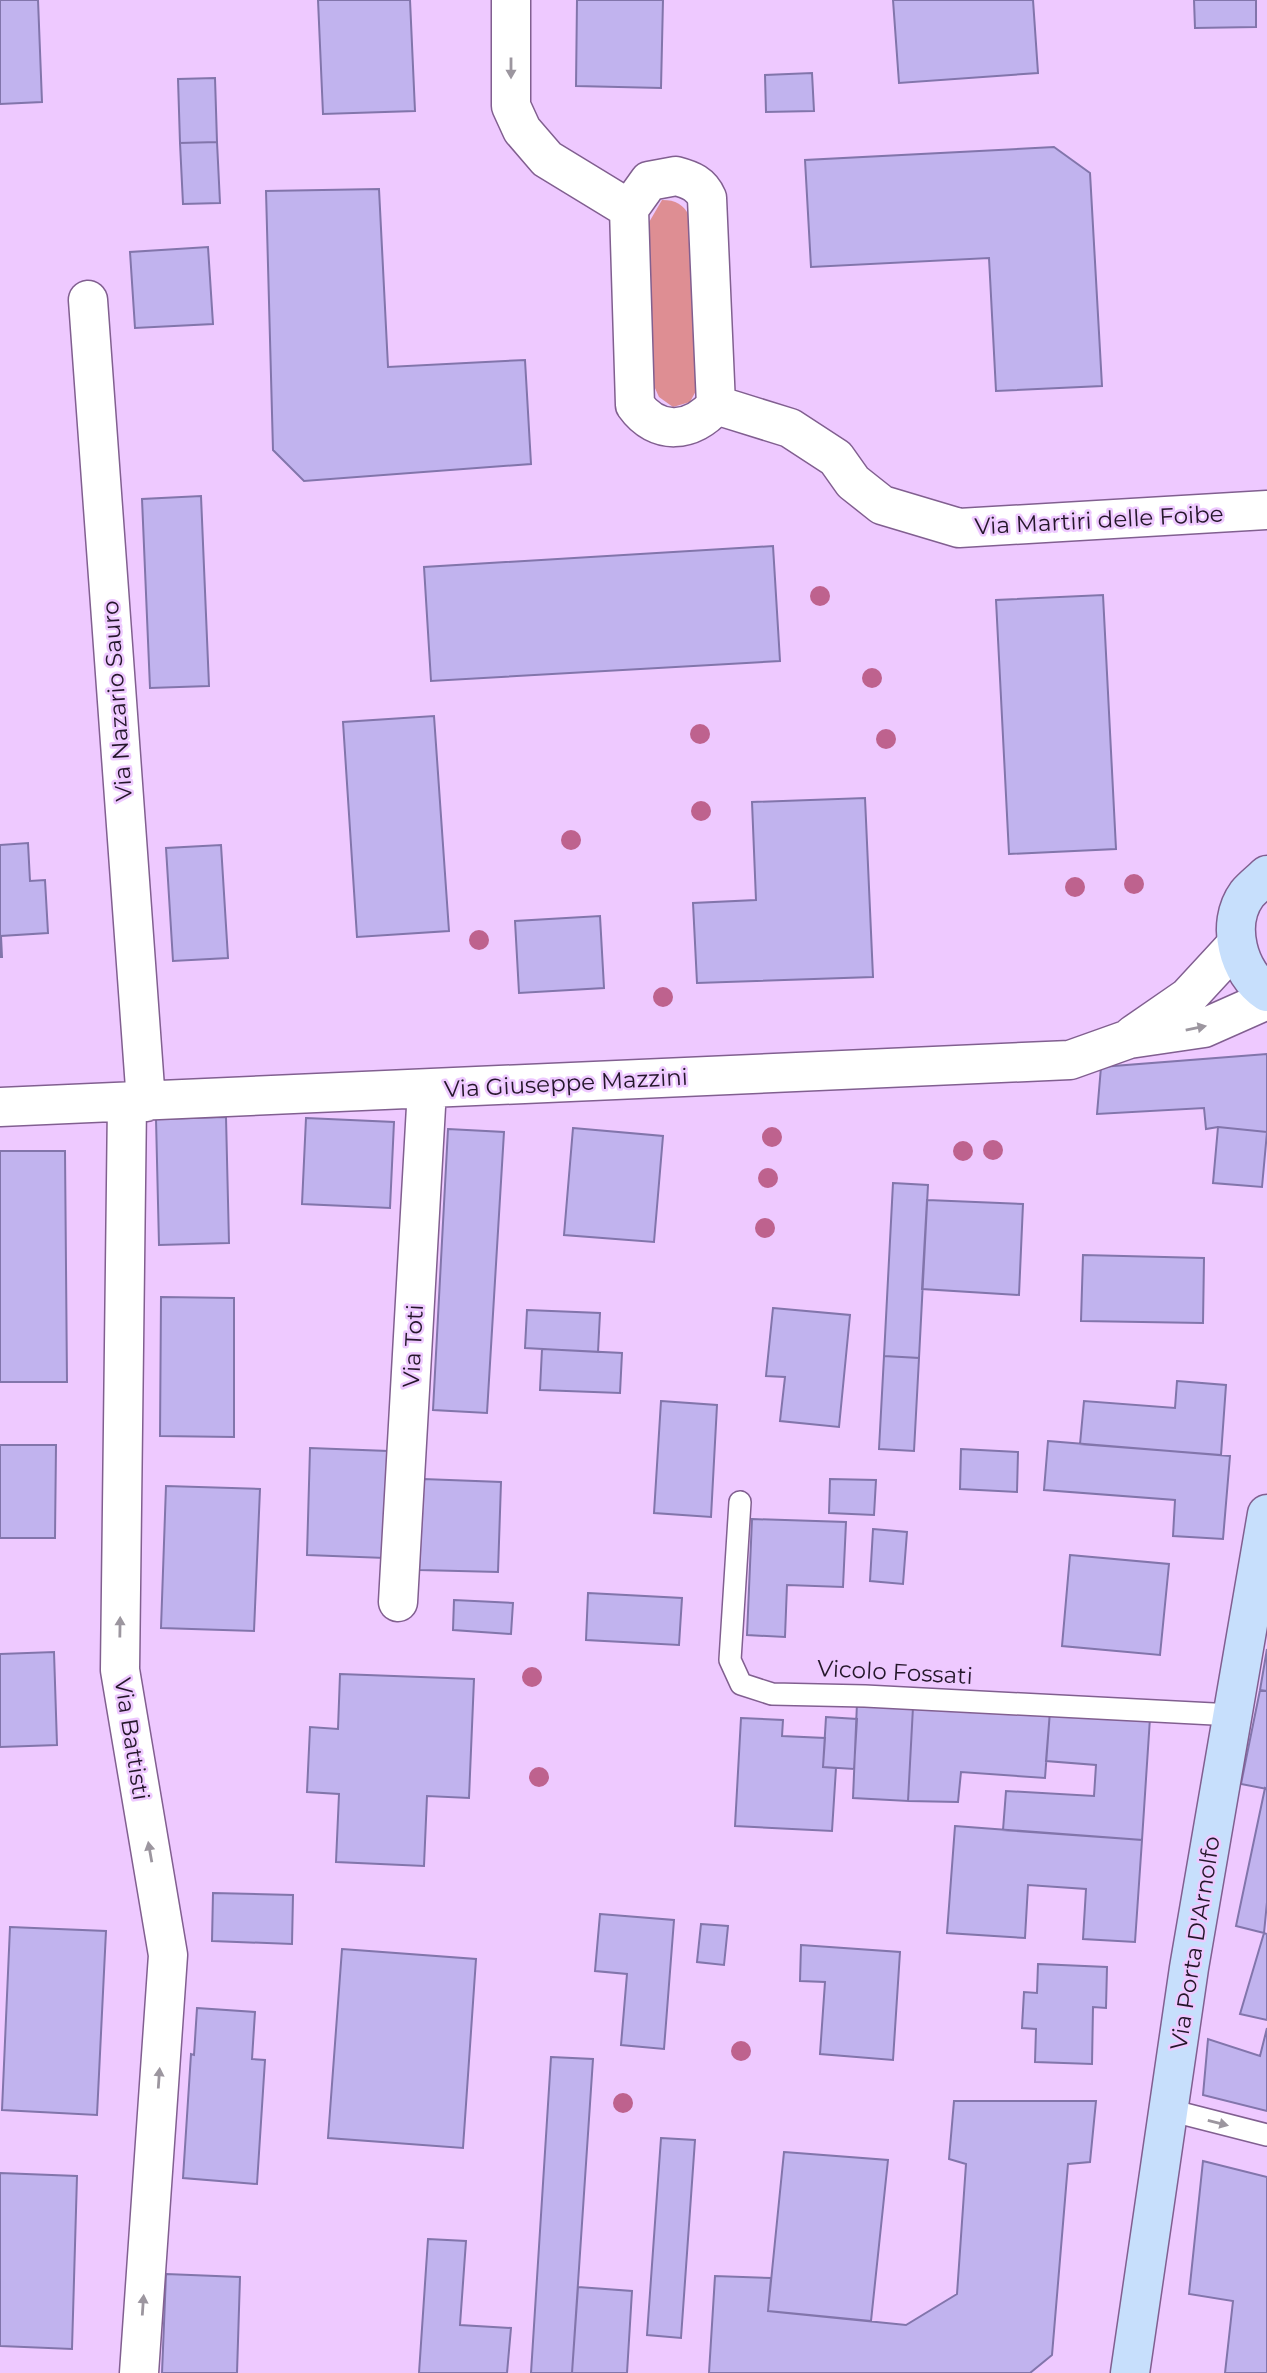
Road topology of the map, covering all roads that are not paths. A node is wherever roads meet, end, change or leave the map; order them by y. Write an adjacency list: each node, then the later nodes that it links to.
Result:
1 (511, 0): 2 (street, one-way to 2)
2 (629, 209): 4 (street); 4 (street)
3 (88, 300): 12 (street, Via Nazario Sauro)
4 (716, 405): 5 (street, Via Martiri delle Foibe)
5 (1267, 510)
6 (1267, 875): 7 (main road)
7 (1236, 945): 8 (main road); 10 (street, Via Giuseppe Mazzini)
8 (1267, 992)
9 (1267, 1000): 10 (street, Via Giuseppe Mazzini, one-way to 9)
10 (1129, 1039): 11 (street, Via Giuseppe Mazzini)
11 (427, 1089): 12 (street, Via Giuseppe Mazzini); 16 (street, Via Toti)
12 (136, 1102): 13 (street, Via Giuseppe Mazzini); 20 (street, Via Battisti, one-way to 12)
13 (0, 1107)
14 (740, 1502): 17 (lane, Vicolo Fossati)
15 (1267, 1514): 17 (main road, Via Porta D'Arnolfo)
16 (398, 1602)
17 (1233, 1716): 18 (main road, Via Porta D'Arnolfo)
18 (1168, 2110): 19 (lane, one-way to 19); 21 (main road, Via Porta D'Arnolfo)
19 (1267, 2135)
20 (139, 2373)
21 (1130, 2373)

